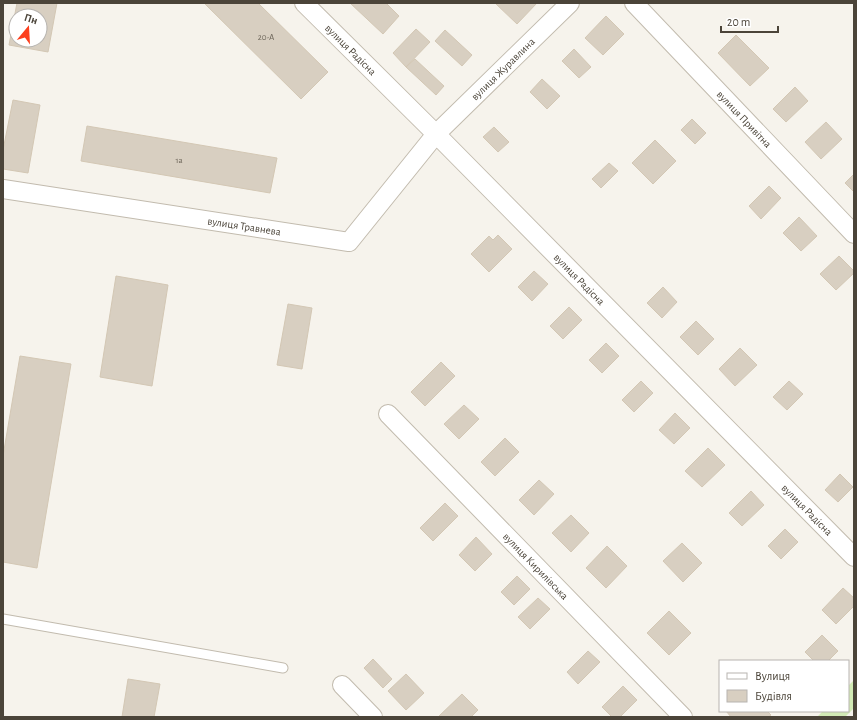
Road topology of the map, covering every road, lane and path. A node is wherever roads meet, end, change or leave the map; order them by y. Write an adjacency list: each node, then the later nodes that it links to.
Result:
1 (304, 3): 4 (street, вулиця Радісна)
2 (570, 3): 4 (street, вулиця Журавлина)
3 (634, 3): 6 (street, вулиця Привітна)
4 (436, 134): 5 (street, вулиця Травнева); 8 (street, вулиця Радісна)
5 (3, 189)
6 (854, 234)
7 (388, 414): 13 (street, вулиця Кирилівська)
8 (854, 557)
9 (3, 618): 10 (lane)
10 (283, 668)
11 (342, 684): 12 (street)
12 (374, 717)
13 (683, 717)

